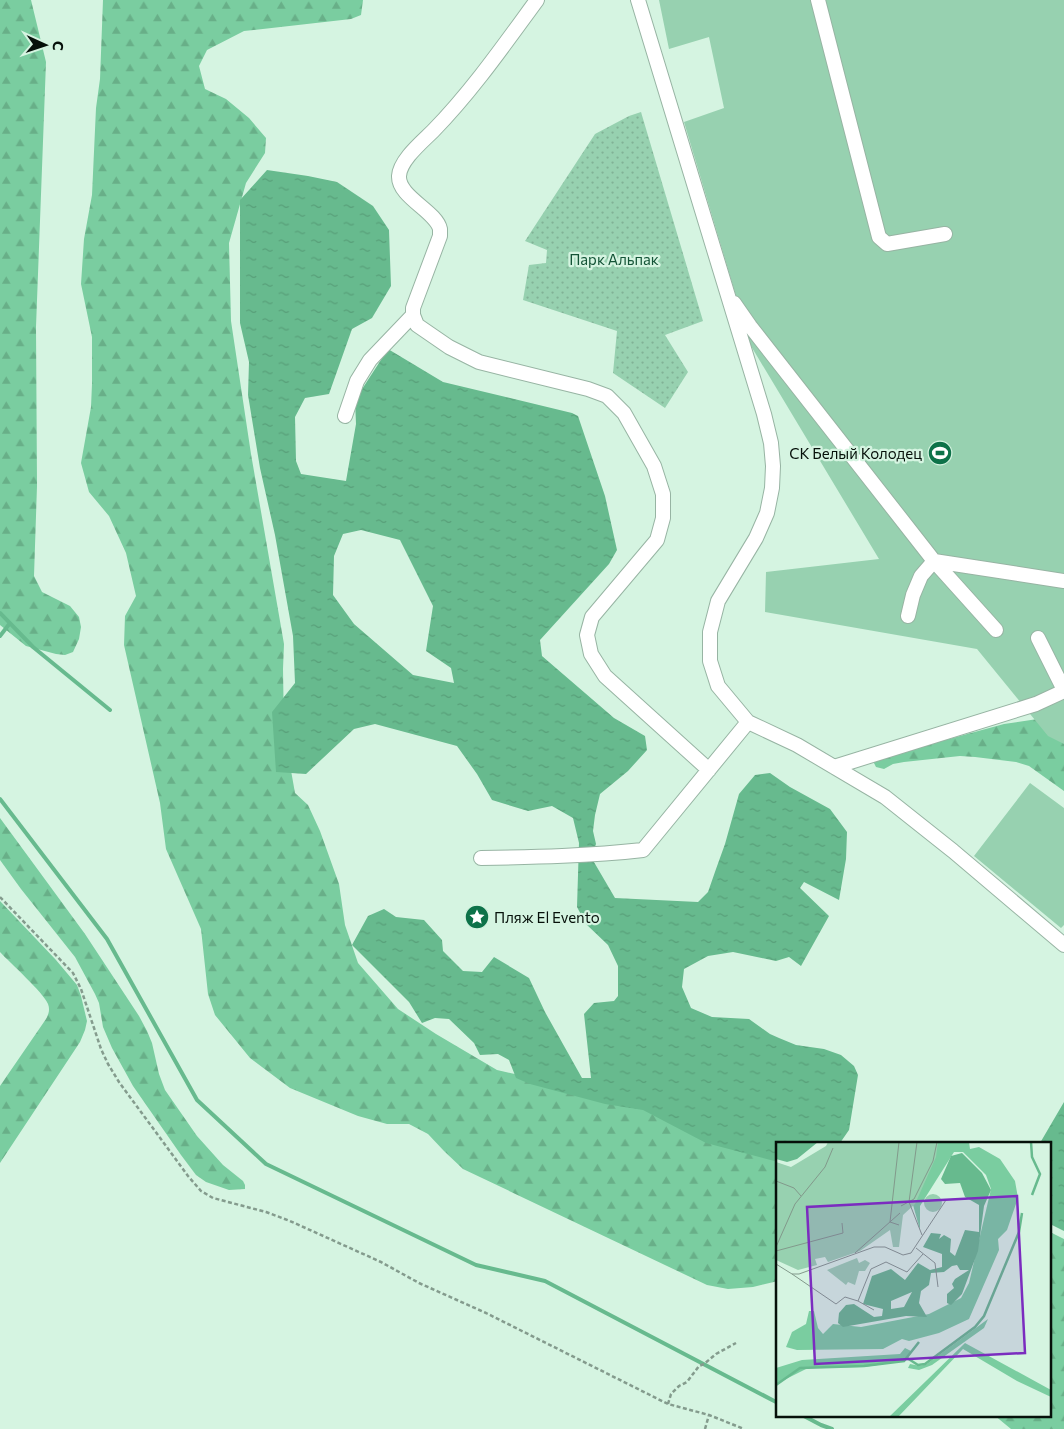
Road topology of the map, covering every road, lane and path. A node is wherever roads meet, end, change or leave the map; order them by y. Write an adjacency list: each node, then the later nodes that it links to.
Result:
1 (537, 0): 6 (lane)
2 (638, 0): 5 (lane)
3 (818, 0): 4 (lane)
4 (945, 234)
5 (726, 292): 8 (lane); 14 (lane)
6 (412, 316): 7 (lane); 16 (lane)
7 (345, 416)
8 (934, 561): 9 (lane); 10 (lane); 11 (lane)
9 (1064, 581)
10 (908, 616)
11 (996, 630)
12 (1038, 638): 13 (lane)
13 (1064, 690): 15 (lane)
14 (748, 722): 15 (lane); 16 (lane)
15 (834, 767): 19 (lane)
16 (708, 770): 17 (lane)
17 (481, 858)
18 (0, 897): 21 (path)
19 (1064, 945)
20 (736, 1343): 21 (path)
21 (668, 1404): 22 (path)
22 (709, 1415): 23 (path); 24 (path)
23 (705, 1429)
24 (744, 1429)

